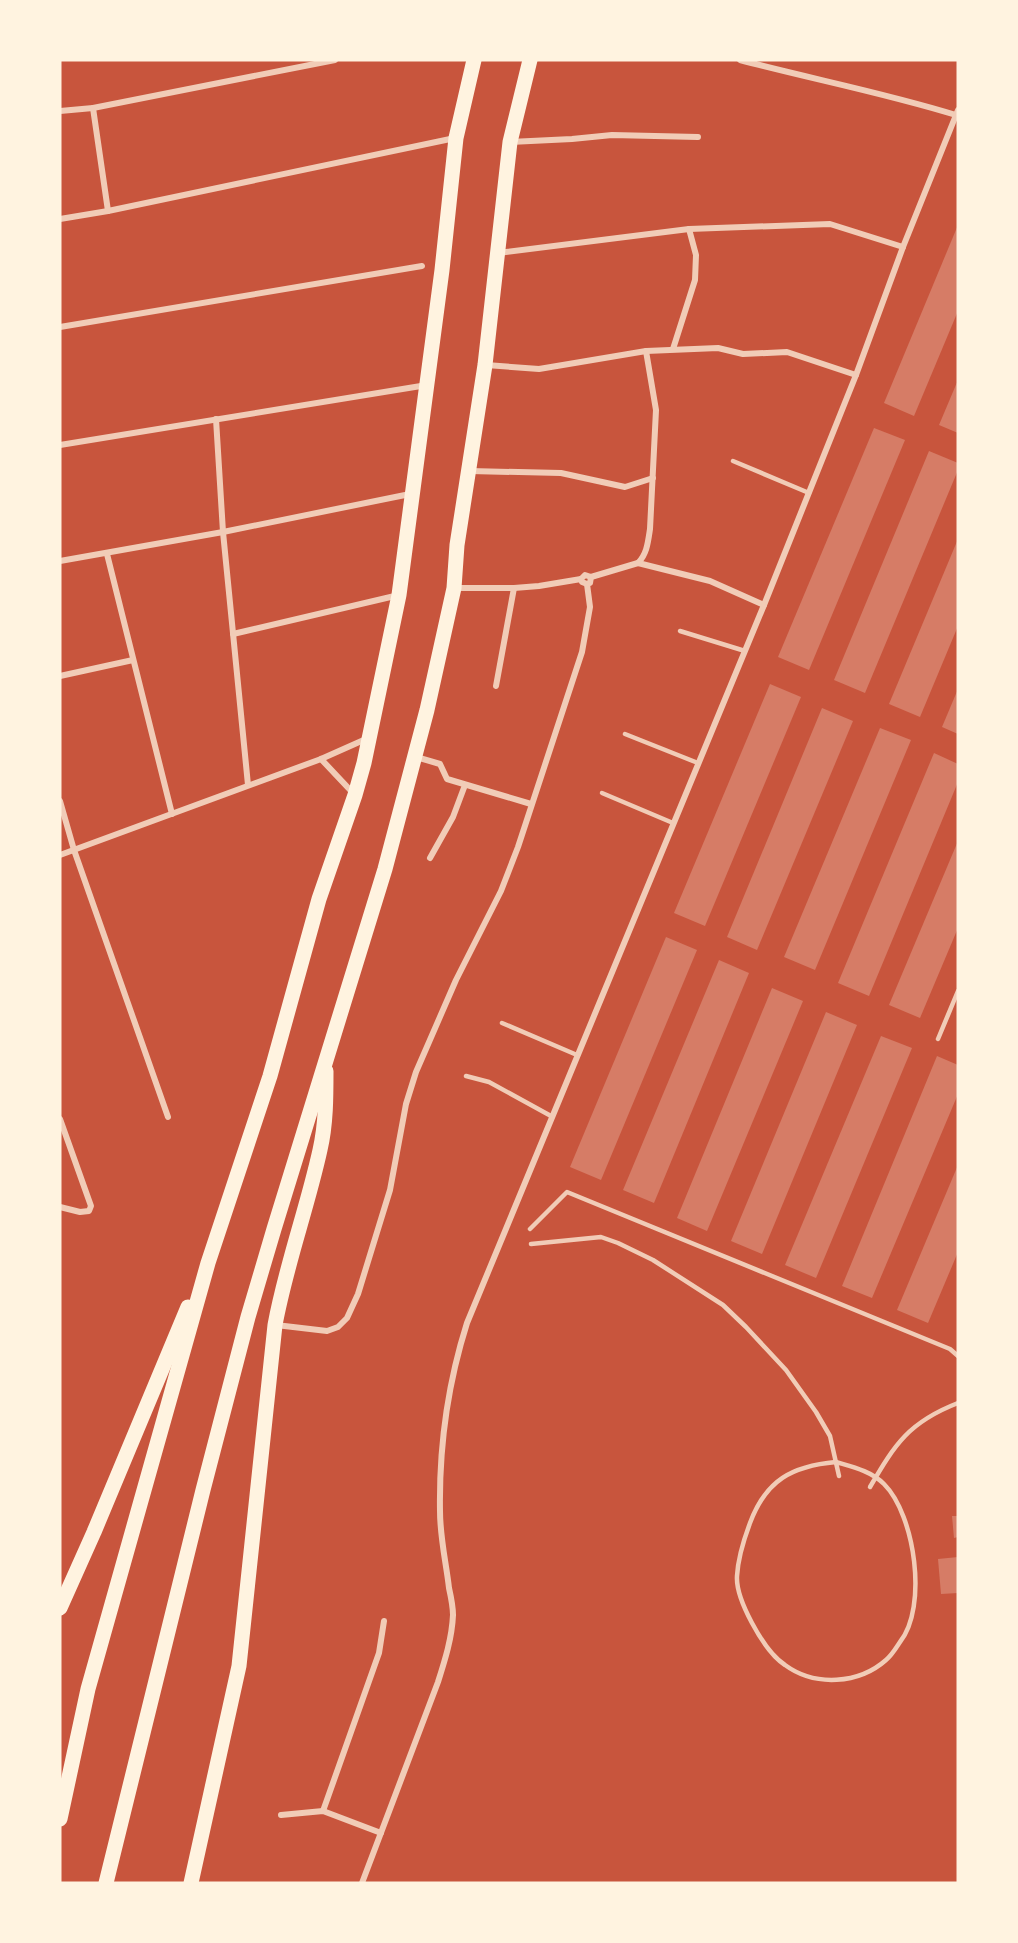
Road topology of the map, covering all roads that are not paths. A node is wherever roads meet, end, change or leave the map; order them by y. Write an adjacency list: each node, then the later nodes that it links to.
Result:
1 (335, 60): 5 (street)
2 (474, 60): 9 (main road)
3 (530, 60): 10 (main road)
4 (740, 60): 7 (street)
5 (93, 108): 6 (street); 11 (street)
6 (60, 111)
7 (957, 113): 14 (street)
8 (698, 137): 10 (street)
9 (456, 138): 11 (street); 22 (main road)
10 (510, 142): 15 (main road)
11 (108, 211): 12 (street)
12 (60, 219)
13 (689, 229): 14 (street); 15 (street); 18 (street)
14 (903, 248): 21 (street)
15 (498, 253): 20 (main road)
16 (422, 266): 17 (street)
17 (60, 327)
18 (673, 349): 19 (street); 21 (street)
19 (646, 351): 20 (street); 27 (street)
20 (485, 365): 26 (main road)
21 (856, 375): 29 (street)
22 (427, 385): 23 (street); 28 (main road)
23 (216, 419): 24 (street); 30 (street)
24 (60, 445)
25 (733, 461): 29 (lane)
26 (469, 471): 27 (street); 37 (main road)
27 (653, 478): 33 (street)
28 (414, 493): 30 (street); 39 (main road)
29 (809, 493): 40 (street)
30 (223, 532): 31 (street); 42 (street)
31 (107, 554): 32 (street); 44 (street)
32 (60, 561)
33 (638, 563): 34 (street); 40 (street)
34 (591, 577): 35 (street); 36 (street)
35 (581, 579): 36 (street); 38 (street)
36 (587, 584): 57 (street)
37 (454, 588): 38 (street); 49 (main road)
38 (514, 588): 46 (street)
39 (399, 595): 42 (street); 48 (main road)
40 (764, 605): 43 (street)
41 (680, 630): 43 (lane)
42 (233, 634): 53 (street)
43 (745, 651): 51 (street)
44 (133, 660): 45 (street); 58 (street)
45 (60, 676)
46 (496, 686)
47 (625, 734): 51 (lane)
48 (369, 737): 50 (street); 55 (main road)
49 (415, 757): 52 (street); 67 (main road)
50 (321, 759): 53 (street); 55 (street)
51 (698, 763): 59 (street)
52 (465, 784): 57 (street); 62 (street)
53 (248, 785): 58 (street)
54 (602, 793): 59 (lane)
55 (356, 795): 75 (main road)
56 (60, 801): 60 (street)
57 (531, 804): 76 (street)
58 (172, 814): 60 (street)
59 (673, 823): 66 (street)
60 (74, 850): 61 (street); 70 (street)
61 (60, 855)
62 (430, 858)
63 (958, 991): 65 (lane)
64 (502, 1023): 66 (lane)
65 (938, 1039)
66 (577, 1055): 69 (street)
67 (326, 1056): 76 (main road); 88 (main road)
68 (466, 1076): 69 (lane)
69 (551, 1116): 87 (street)
70 (168, 1117)
71 (60, 1119): 72 (street)
72 (60, 1207)
73 (530, 1229): 77 (lane)
74 (531, 1244): 79 (lane)
75 (208, 1263): 82 (main road); 86 (main road)
76 (275, 1325): 89 (main road)
77 (958, 1356)
78 (958, 1403): 81 (lane)
79 (836, 1462): 79 (lane); 80 (lane)
80 (839, 1476)
81 (870, 1487)
82 (60, 1608)
83 (384, 1621): 84 (street)
84 (322, 1811): 85 (street); 87 (street)
85 (281, 1815)
86 (60, 1819)
87 (381, 1833): 90 (street)
88 (106, 1883)
89 (191, 1883)
90 (362, 1883)

